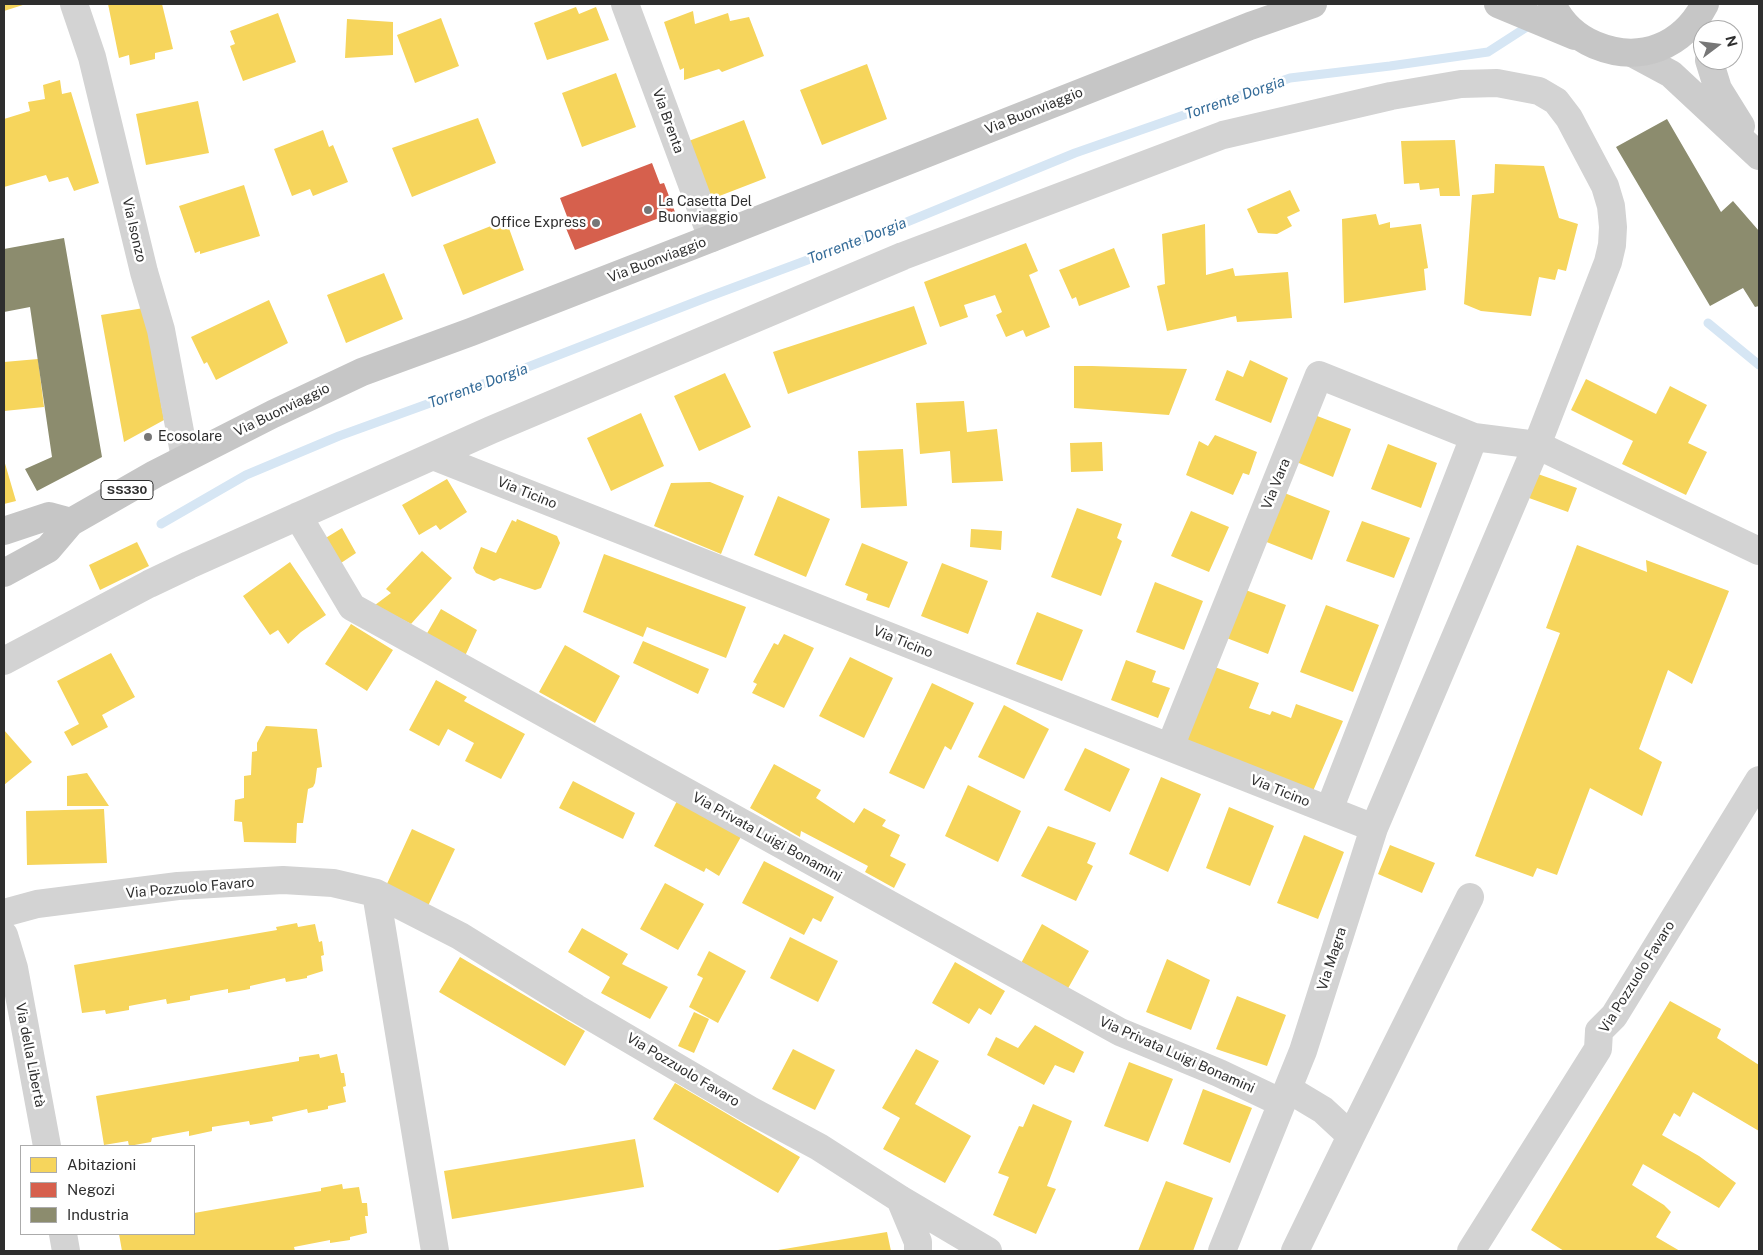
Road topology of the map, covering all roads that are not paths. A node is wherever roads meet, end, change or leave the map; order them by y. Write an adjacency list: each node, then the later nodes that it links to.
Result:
1 (74, 4): 17 (street, Via Isonzo)
2 (625, 4): 13 (street, Via Brenta)
3 (1313, 4): 6 (main road, Via Buonviaggio / SS330)
4 (1706, 4): 8 (main road); 9 (main road)
5 (1507, 8): 7 (main road)
6 (1274, 10): 13 (main road, Via Buonviaggio / SS330)
7 (1557, 18): 9 (main road)
8 (1705, 20)
9 (1632, 53): 12 (main road)
10 (1712, 70): 11 (main road)
11 (1759, 152)
12 (1759, 156)
13 (712, 238): 17 (main road, Via Buonviaggio / SS330)
14 (1474, 437): 15 (street, Via Vara); 24 (street, Via Vara); 26 (street)
15 (1537, 445): 16 (street); 21 (street, Via Vara); 27 (street)
16 (433, 456): 18 (street); 24 (street, Via Ticino)
17 (185, 458): 19 (main road, Via Buonviaggio / SS330)
18 (298, 516): 23 (street); 32 (street, Via Privata Luigi Bonamini)
19 (70, 522): 20 (main road); 22 (main road, Via Buonviaggio / SS330)
20 (4, 531)
21 (1759, 551)
22 (4, 573)
23 (4, 661)
24 (1170, 747): 26 (street, Via Ticino)
25 (1759, 780): 43 (street, Via Pozzuolo Favaro)
26 (1329, 810): 27 (street, Via Ticino)
27 (1374, 828): 32 (street, Via Magra)
28 (376, 893): 30 (street, Via Pozzuolo Favaro); 35 (street, Via Pozzuolo Favaro); 38 (street)
29 (1470, 897): 33 (street)
30 (4, 913)
31 (4, 935): 34 (street, Via della Libertà)
32 (1285, 1096): 33 (street); 41 (street, Via Magra)
33 (1351, 1136): 42 (street)
34 (47, 1145)
35 (900, 1199): 39 (street); 40 (street, Via Pozzuolo Favaro)
36 (63, 1235): 37 (street)
37 (66, 1251)
38 (435, 1251)
39 (918, 1251)
40 (988, 1251)
41 (1222, 1251)
42 (1295, 1251)
43 (1471, 1251)

